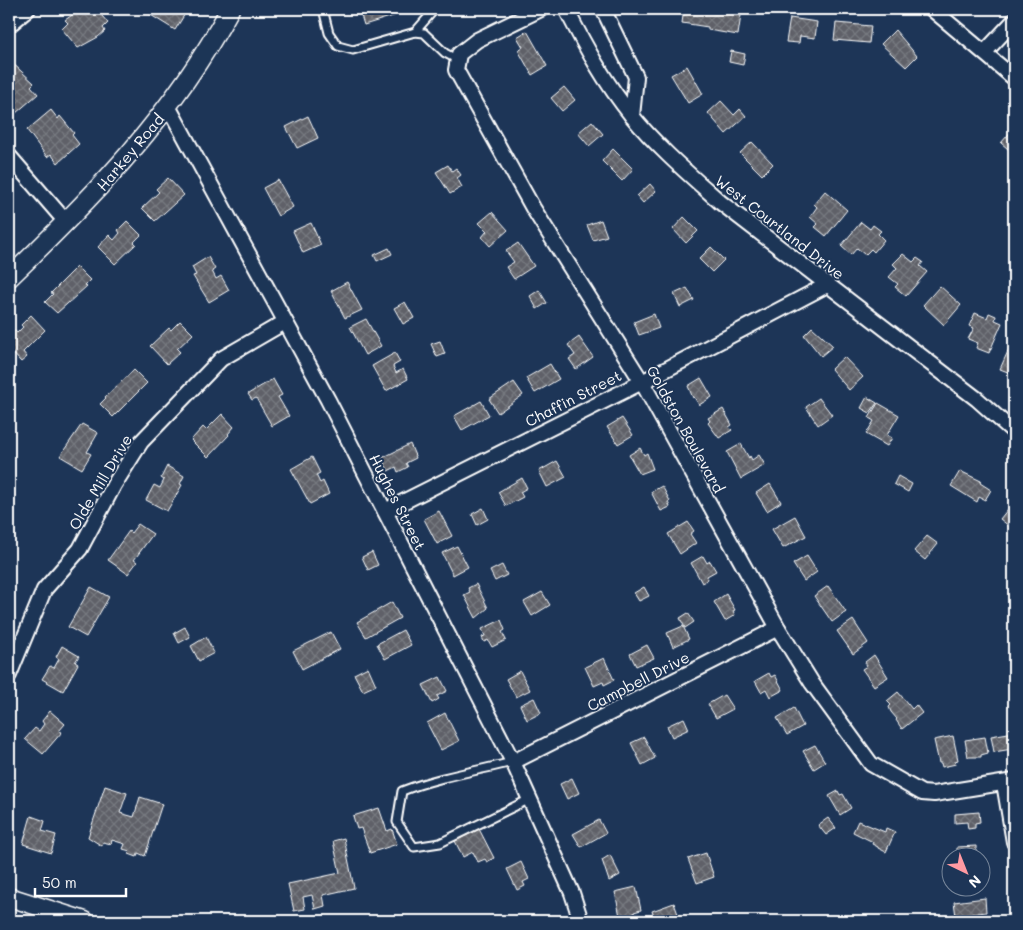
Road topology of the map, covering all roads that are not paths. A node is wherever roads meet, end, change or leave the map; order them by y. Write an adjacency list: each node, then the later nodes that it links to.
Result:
1 (28, 9): 10 (street)
2 (230, 9): 15 (street, Harkey Road)
3 (323, 9): 11 (lane)
4 (435, 9): 11 (lane)
5 (541, 9): 13 (street)
6 (566, 9): 16 (street, West Courtland Drive)
7 (602, 9): 16 (street)
8 (932, 9): 12 (street)
9 (1014, 21): 12 (street)
10 (9, 25)
11 (415, 32): 13 (lane)
12 (985, 52): 14 (street)
13 (458, 60): 22 (street, Goldston Boulevard)
14 (1014, 78)
15 (168, 106): 18 (street, Harkey Road); 21 (street, Hughes Street)
16 (632, 116): 20 (street, West Courtland Drive)
17 (9, 156): 18 (street)
18 (66, 222): 19 (street, Harkey Road)
19 (9, 278)
20 (827, 285): 22 (street, Chaffin Street); 23 (street, West Courtland Drive)
21 (285, 322): 24 (street, Hughes Street); 26 (street, Olde Mill Drive)
22 (642, 382): 24 (street, Chaffin Street); 25 (street, Goldston Boulevard)
23 (1014, 432)
24 (385, 511): 27 (street, Hughes Street)
25 (778, 628): 27 (street, Campbell Drive); 28 (street, Goldston Boulevard)
26 (9, 674)
27 (514, 762): 29 (street, Hughes Street); 29 (lane)
28 (1009, 782): 30 (street)
29 (530, 799): 33 (street, Hughes Street)
30 (1014, 842)
31 (9, 897): 32 (street)
32 (85, 921)
33 (581, 921)

